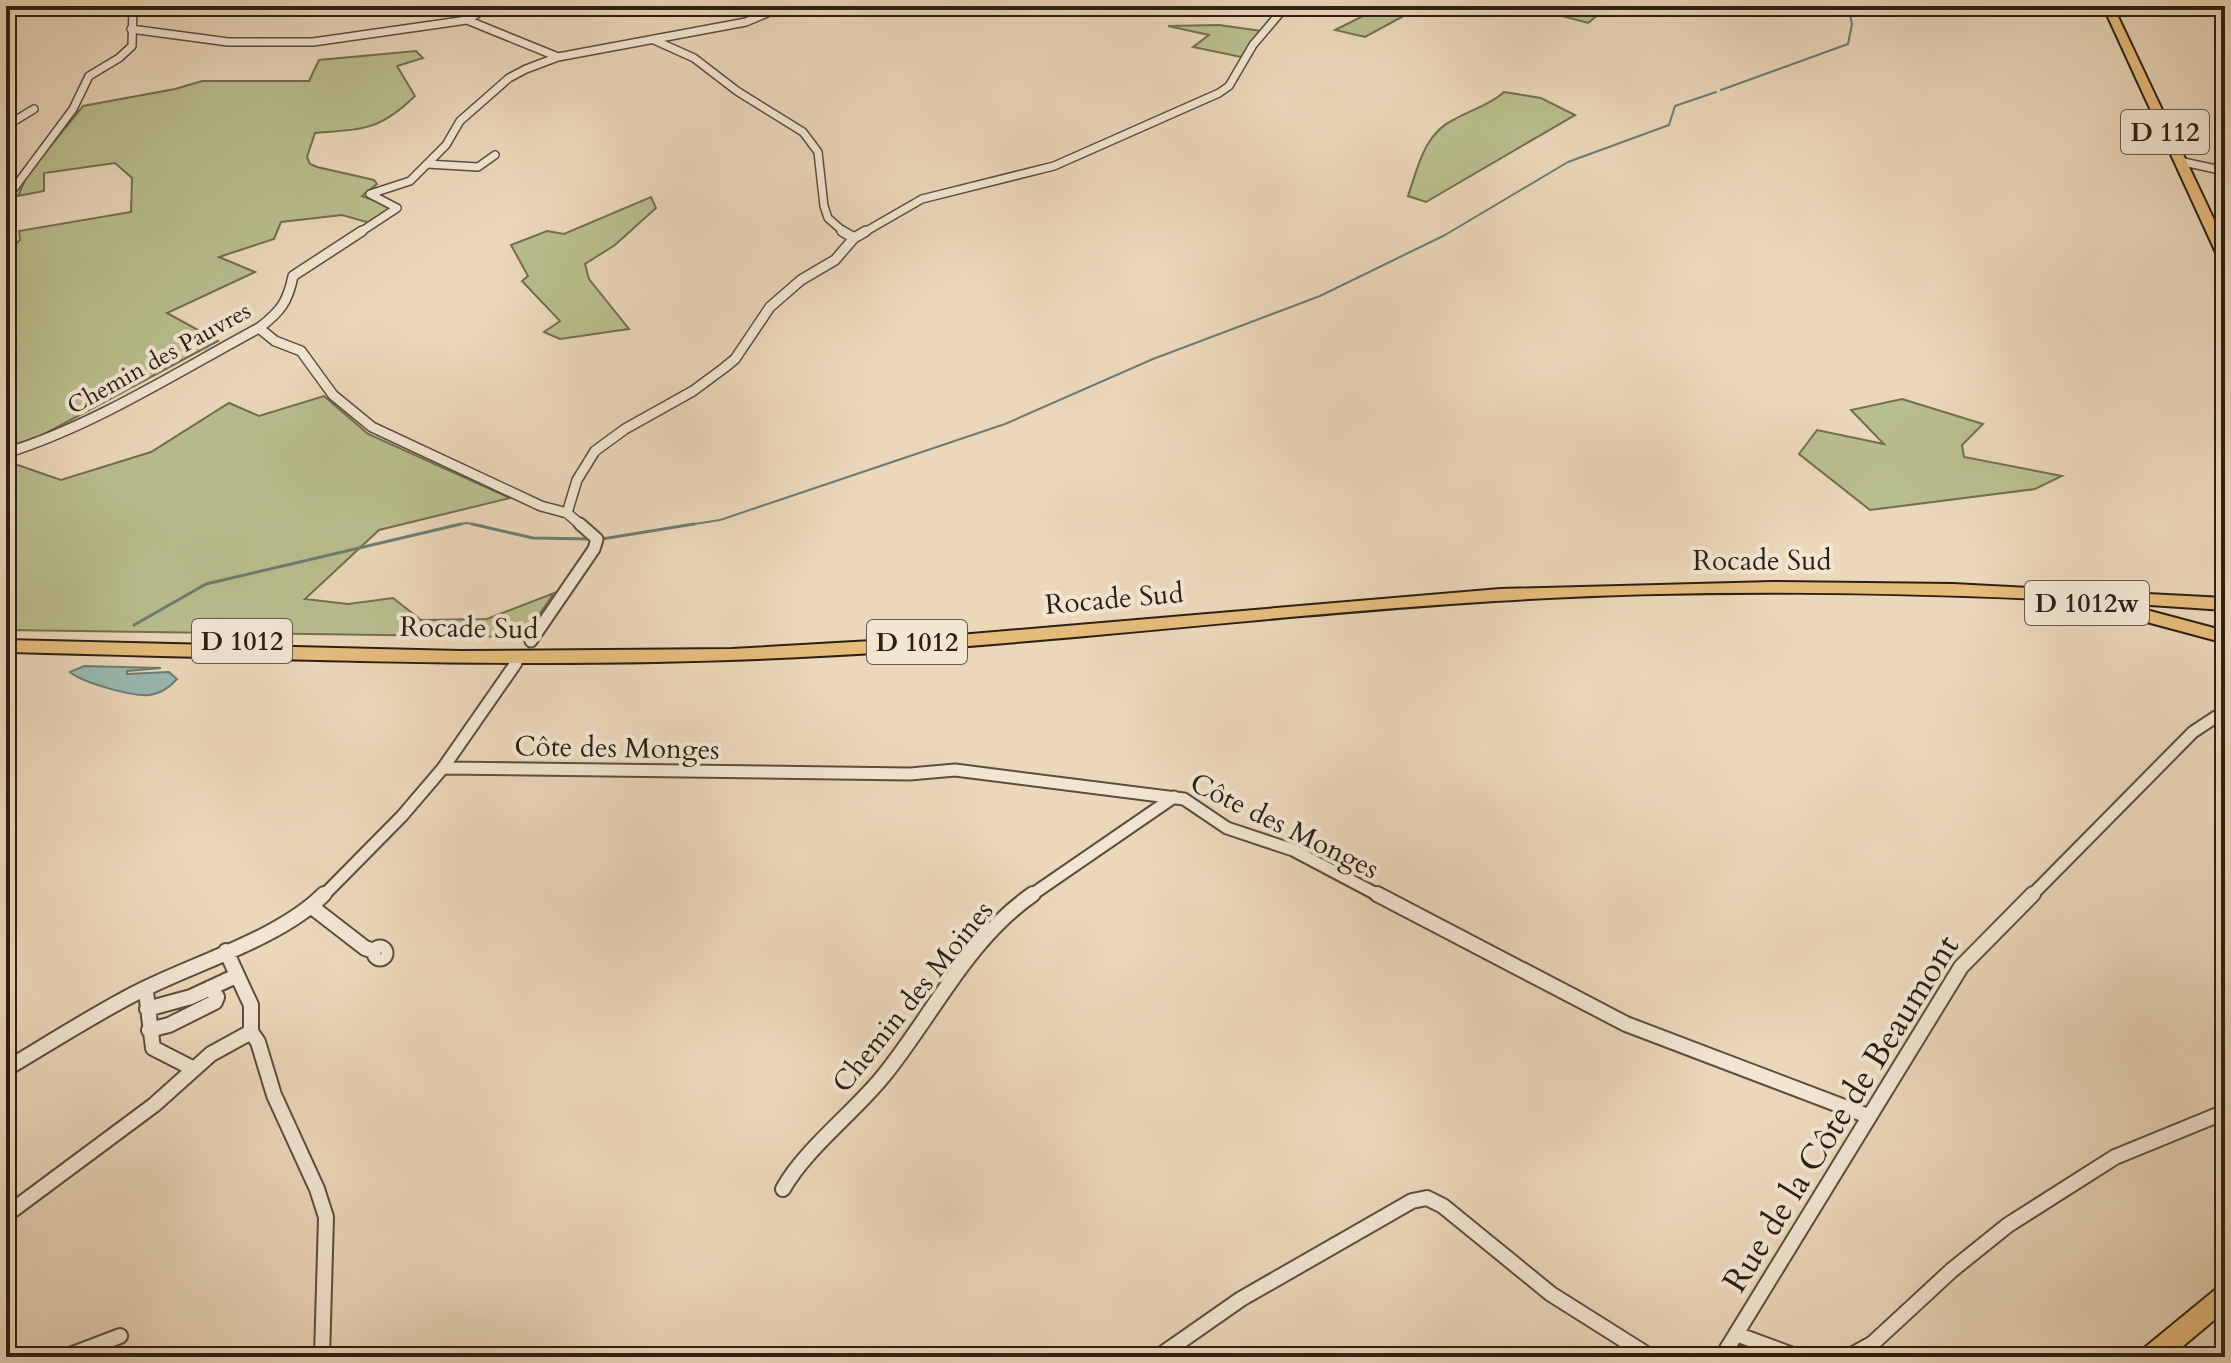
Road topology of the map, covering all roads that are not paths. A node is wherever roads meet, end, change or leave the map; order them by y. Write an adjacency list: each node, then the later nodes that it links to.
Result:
1 (133, 6): 7 (street)
2 (490, 6): 6 (street)
3 (784, 6): 8 (street, Chemin des Pauvres)
4 (1286, 6): 19 (street)
5 (2108, 6): 15 (main road, D 112)
6 (467, 20): 9 (street); 11 (street)
7 (131, 29): 9 (street); 18 (street)
8 (654, 40): 11 (street, Chemin des Pauvres); 19 (street)
9 (313, 42): 10 (street)
10 (316, 52)
11 (558, 57): 16 (street, Chemin des Pauvres)
12 (34, 109): 13 (street)
13 (6, 126)
14 (495, 155): 16 (street)
15 (2179, 161): 17 (street); 20 (main road, D 112)
16 (427, 164): 21 (street, Chemin des Pauvres)
17 (2225, 171)
18 (6, 199)
19 (854, 238): 23 (street)
20 (2225, 257)
21 (259, 328): 22 (street, Chemin des Pauvres); 23 (street)
22 (6, 453)
23 (567, 513): 29 (street)
24 (1946, 589): 26 (highway, Rocade Sud / D 1012); 27 (highway, D 1012w); 30 (highway, Rocade Sud / D 1012)
25 (2225, 594): 28 (highway, Rocade Sud / D 1012)
26 (2225, 604)
27 (2225, 637)
28 (6, 638)
29 (531, 641)
30 (6, 646)
31 (516, 663): 33 (street)
32 (2225, 711): 47 (street, Rue de la Côte de Beaumont)
33 (443, 768): 34 (street, Côte des Monges); 35 (street)
34 (1174, 797): 47 (street, Côte des Monges); 48 (street, Chemin des Moines)
35 (312, 907): 36 (street); 37 (street)
36 (226, 951): 38 (street); 40 (street)
37 (374, 951)
38 (236, 976): 39 (street); 43 (street)
39 (210, 988): 41 (street); 42 (street)
40 (142, 990): 41 (street); 44 (street)
41 (147, 1009): 42 (street)
42 (149, 1030): 45 (street)
43 (251, 1032): 45 (street); 54 (street)
44 (6, 1069)
45 (194, 1069): 49 (street)
46 (2225, 1112): 59 (street)
47 (1868, 1116): 51 (street, Rue de la Côte de Beaumont)
48 (783, 1189)
49 (6, 1215)
50 (2225, 1296): 60 (main road)
51 (1736, 1334): 57 (street, Rue de la Côte de Beaumont); 58 (street)
52 (120, 1336): 53 (street)
53 (65, 1357)
54 (322, 1357)
55 (1158, 1357): 56 (street)
56 (1651, 1357)
57 (1722, 1357)
58 (1798, 1357)
59 (1848, 1357)
60 (2152, 1357)

